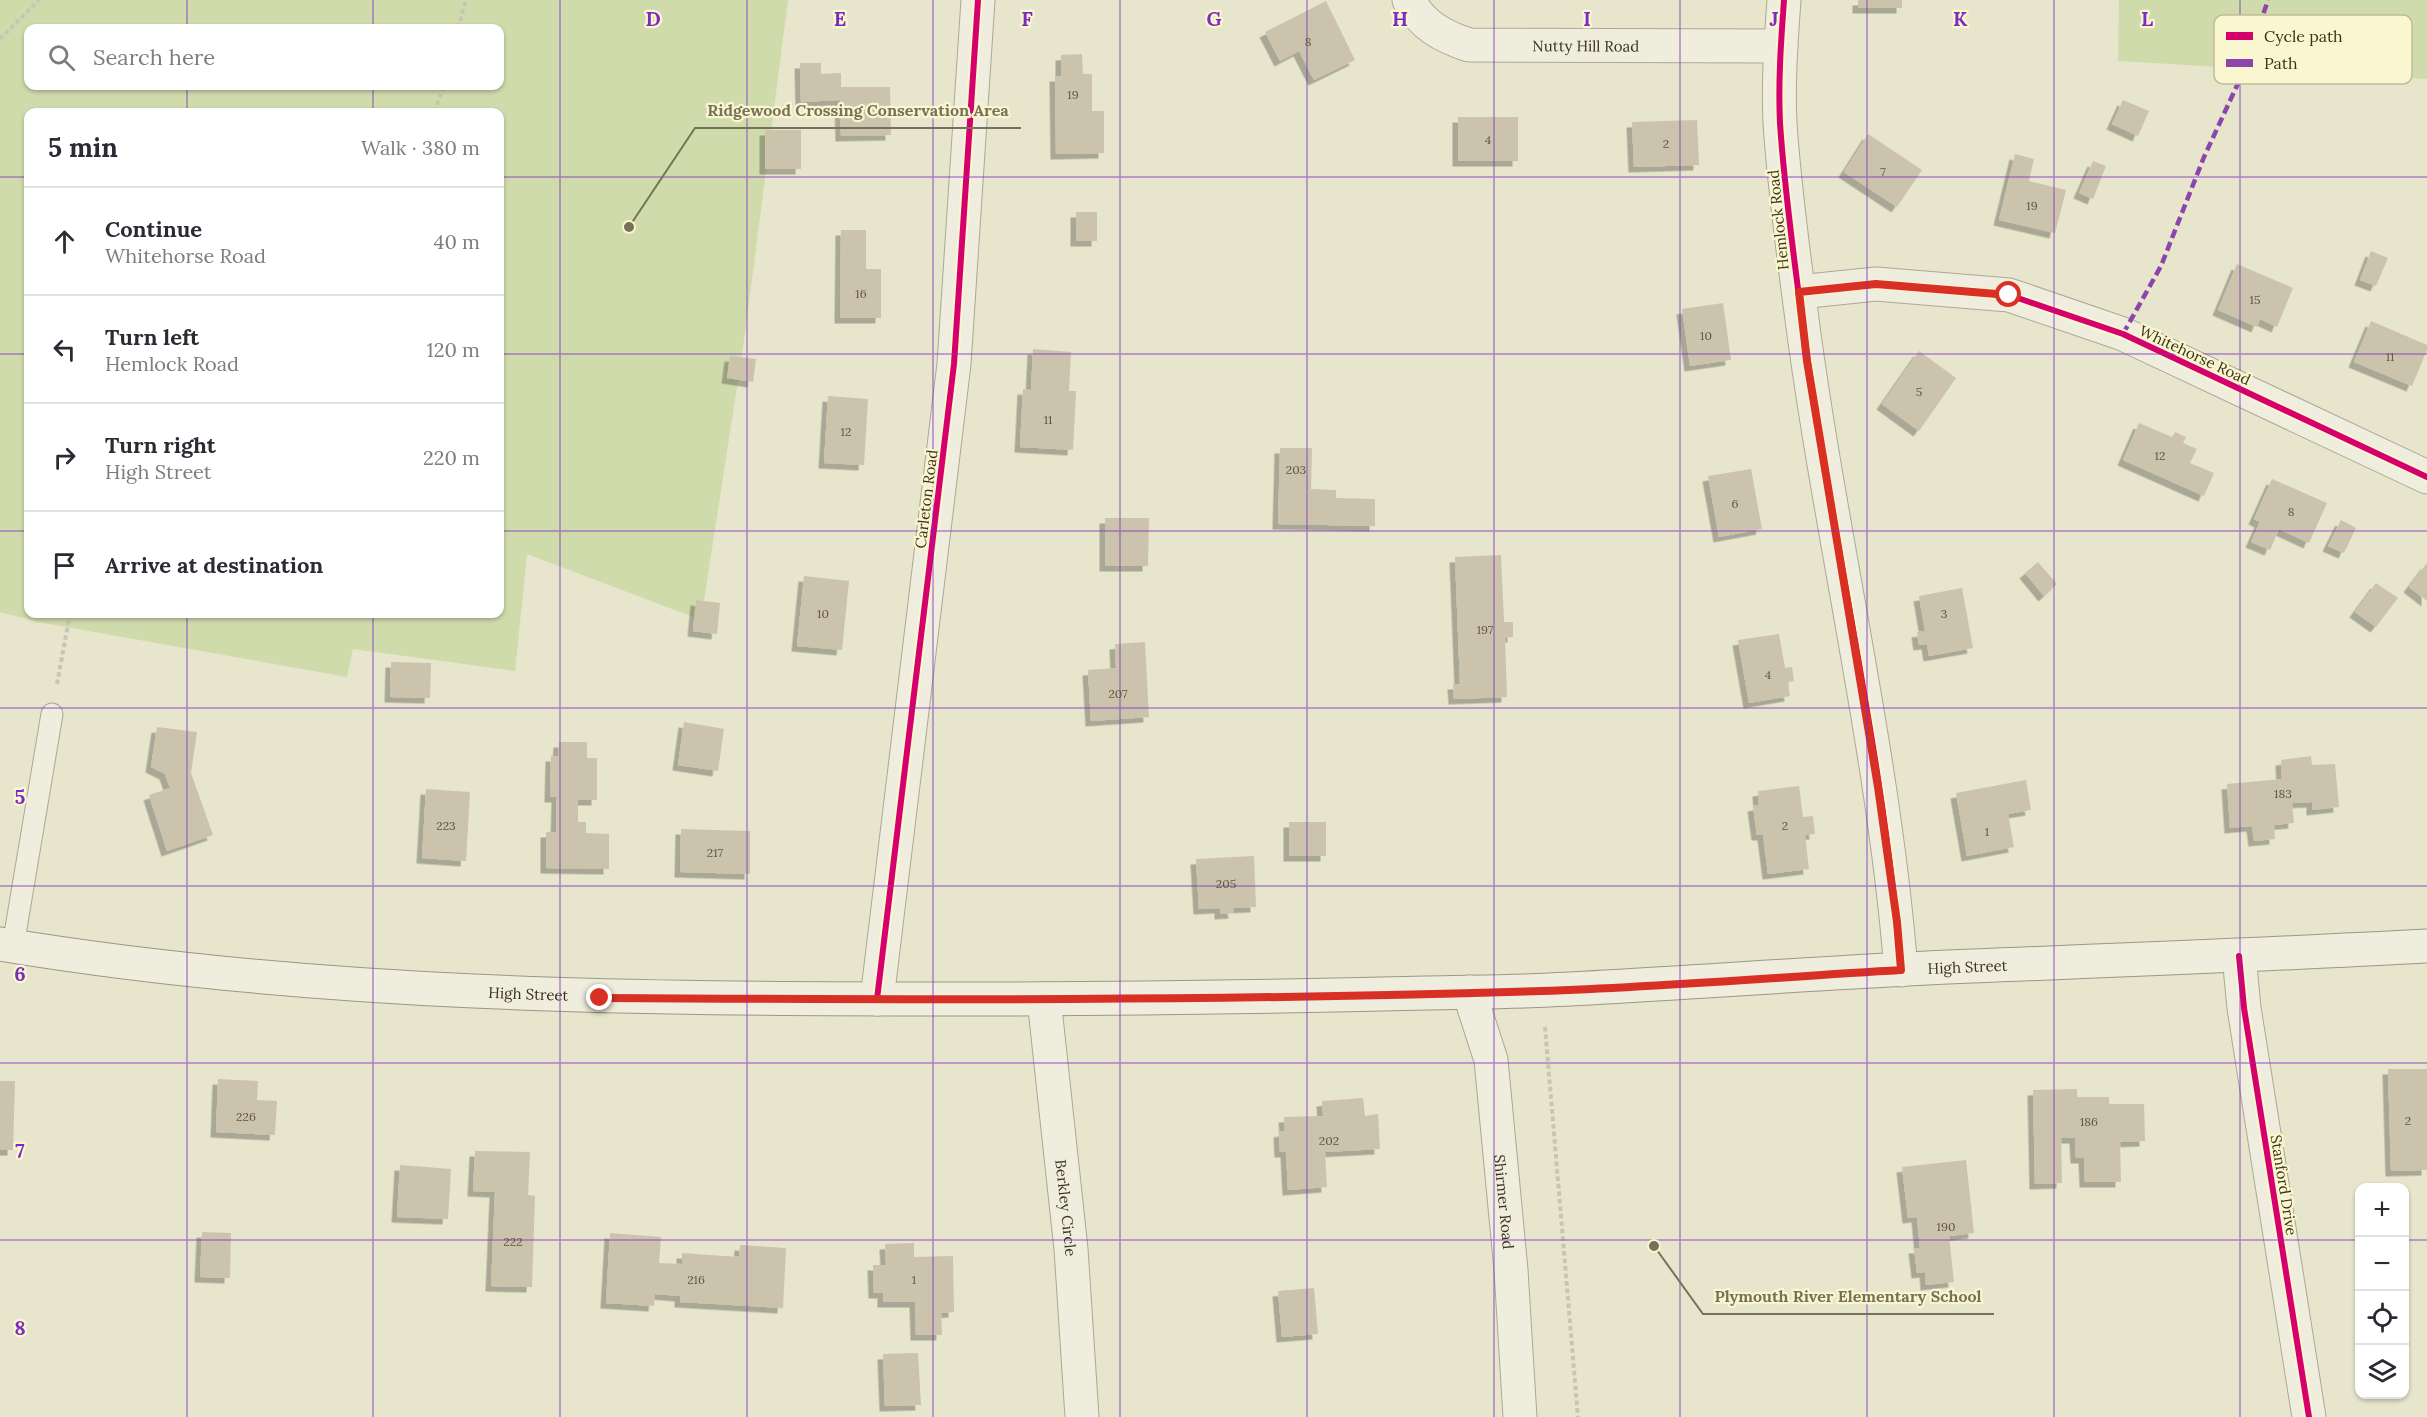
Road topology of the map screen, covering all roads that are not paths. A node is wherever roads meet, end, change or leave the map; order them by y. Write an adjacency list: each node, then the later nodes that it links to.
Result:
1 (978, 0): 13 (street, Carleton Road)
2 (1409, 0): 4 (street, Nutty Hill Road)
3 (1784, 0): 4 (street, Hemlock Road)
4 (1781, 46): 5 (street, Hemlock Road)
5 (1799, 292): 6 (street, Whitehorse Road); 11 (street, Hemlock Road)
6 (2427, 477)
7 (52, 714): 8 (lane)
8 (7, 945): 13 (street, High Street)
9 (2427, 946): 10 (street, High Street)
10 (2239, 956): 11 (street, High Street); 17 (street, Stanford Drive)
11 (1901, 970): 12 (street, High Street)
12 (1470, 992): 14 (street, High Street); 16 (street, Shirmer Road)
13 (877, 999): 14 (street, High Street)
14 (1044, 999): 15 (street, Berkley Circle)
15 (1082, 1417)
16 (1521, 1417)
17 (2309, 1417)

